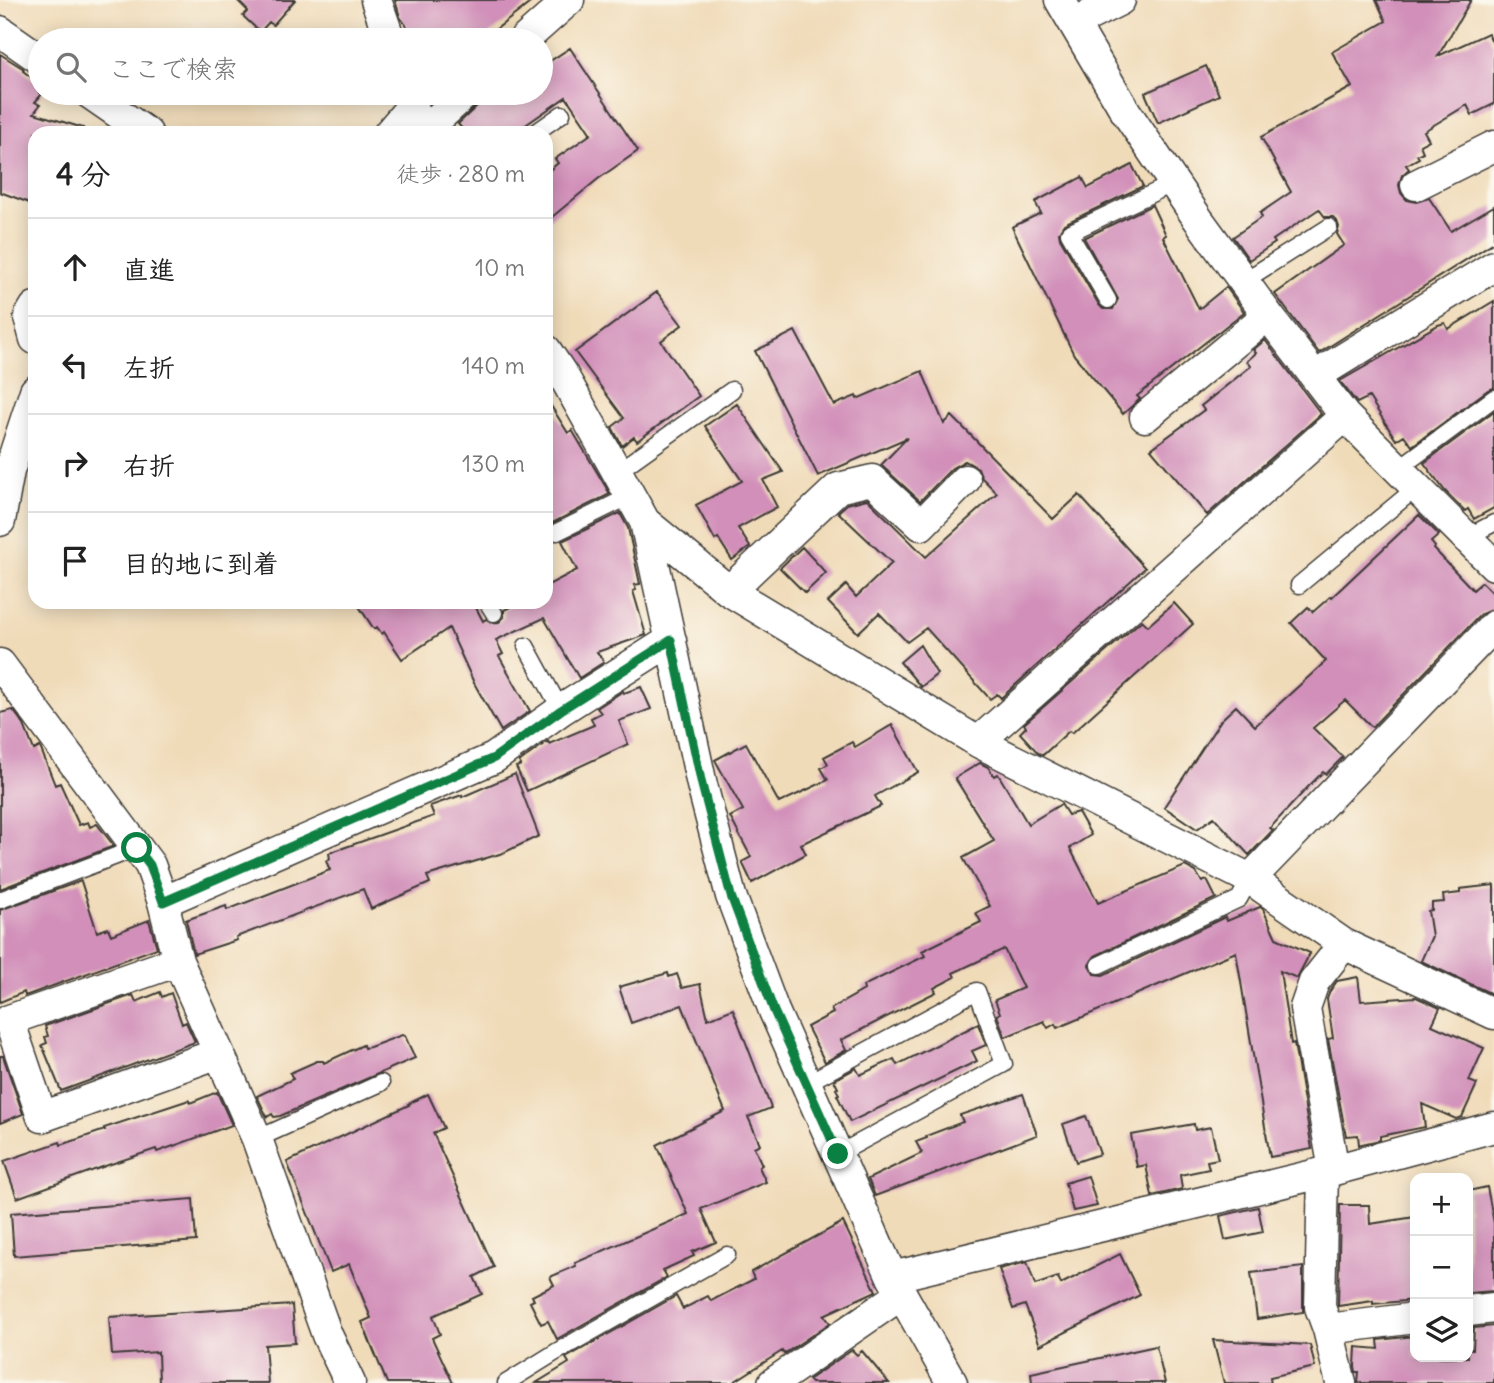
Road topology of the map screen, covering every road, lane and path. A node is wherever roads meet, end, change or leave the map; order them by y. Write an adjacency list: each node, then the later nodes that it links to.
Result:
1 (376, 0): 5 (street)
2 (569, 0): 6 (street)
3 (1120, 0): 4 (street)
4 (1067, 11): 17 (street)
5 (386, 28)
6 (538, 28)
7 (1, 33): 8 (street)
8 (28, 51)
9 (105, 105): 13 (street)
10 (440, 105): 12 (street)
11 (562, 114): 15 (lane)
12 (417, 116): 14 (street)
13 (134, 126)
14 (401, 126)
15 (545, 126)
16 (1494, 146): 18 (street)
17 (1174, 183): 21 (street); 22 (lane)
18 (1416, 185)
19 (1329, 227): 21 (lane)
20 (1494, 266): 24 (street)
21 (1244, 281): 23 (street)
22 (1108, 300)
23 (1268, 315): 24 (street); 30 (street)
24 (1315, 376): 29 (street)
25 (555, 384): 33 (street)
26 (732, 390): 33 (lane)
27 (1494, 398): 31 (lane)
28 (28, 413): 34 (street)
29 (1345, 416): 31 (street); 47 (street)
30 (1145, 417)
31 (1407, 479): 38 (street); 40 (lane)
32 (965, 480): 41 (street)
33 (625, 483): 35 (street); 37 (lane)
34 (0, 521)
35 (645, 522): 41 (street); 43 (street)
36 (1494, 523): 38 (lane)
37 (557, 532)
38 (1467, 537): 39 (street)
39 (1494, 565)
40 (1299, 585)
41 (729, 591): 47 (street)
42 (1494, 626): 49 (street)
43 (671, 640): 46 (street); 58 (street)
44 (526, 646): 46 (lane)
45 (0, 664): 48 (street)
46 (561, 710): 51 (street)
47 (978, 741): 49 (street)
48 (137, 848): 50 (lane); 51 (street)
49 (1250, 879): 52 (street); 54 (lane)
50 (0, 900)
51 (163, 902): 53 (street)
52 (1344, 944): 55 (street); 62 (street)
53 (178, 961): 56 (street); 56 (street)
54 (1099, 965)
55 (1494, 1014)
56 (219, 1053): 60 (street)
57 (381, 1083): 60 (lane)
58 (807, 1083): 61 (street); 61 (lane)
59 (1494, 1127): 62 (street)
60 (257, 1139): 69 (street)
61 (838, 1154): 64 (street)
62 (1329, 1172): 64 (street); 68 (street)
63 (727, 1255): 70 (lane)
64 (897, 1285): 71 (street); 72 (street)
65 (1494, 1308): 66 (street)
66 (1473, 1310)
67 (1410, 1319): 68 (street)
68 (1328, 1329): 73 (street)
69 (350, 1383)
70 (506, 1383)
71 (773, 1383)
72 (952, 1383)
73 (1341, 1383)

